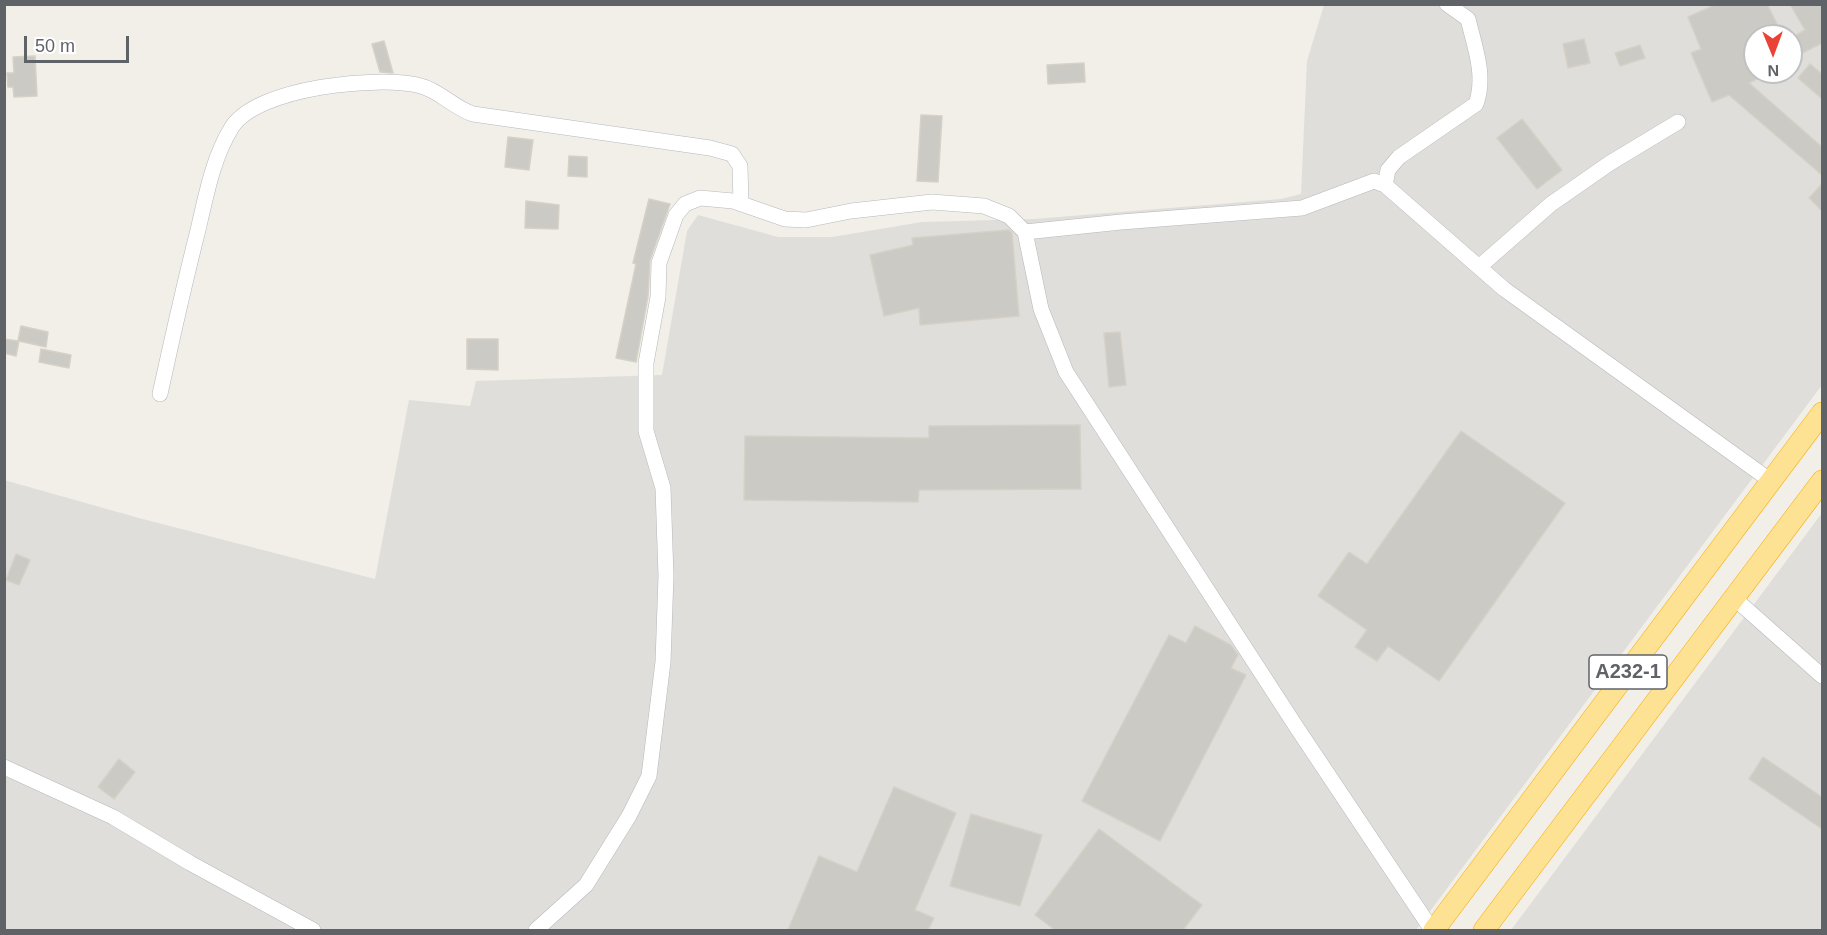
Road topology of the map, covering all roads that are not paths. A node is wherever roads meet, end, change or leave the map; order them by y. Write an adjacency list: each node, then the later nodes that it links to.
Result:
1 (1447, 4): 3 (street)
2 (1677, 122): 6 (street)
3 (1385, 184): 5 (street); 6 (street)
4 (741, 204): 5 (street); 7 (street); 15 (street)
5 (1025, 232): 16 (street)
6 (1479, 267): 9 (street)
7 (160, 394)
8 (1822, 413): 9 (highway, A232-1)
9 (1771, 481): 16 (highway, A232-1)
10 (1822, 481): 11 (highway, A232-1)
11 (1734, 598): 12 (street); 17 (highway, A232-1)
12 (1822, 676)
13 (4, 767): 14 (street)
14 (313, 930)
15 (536, 930)
16 (1433, 930)
17 (1484, 930)

